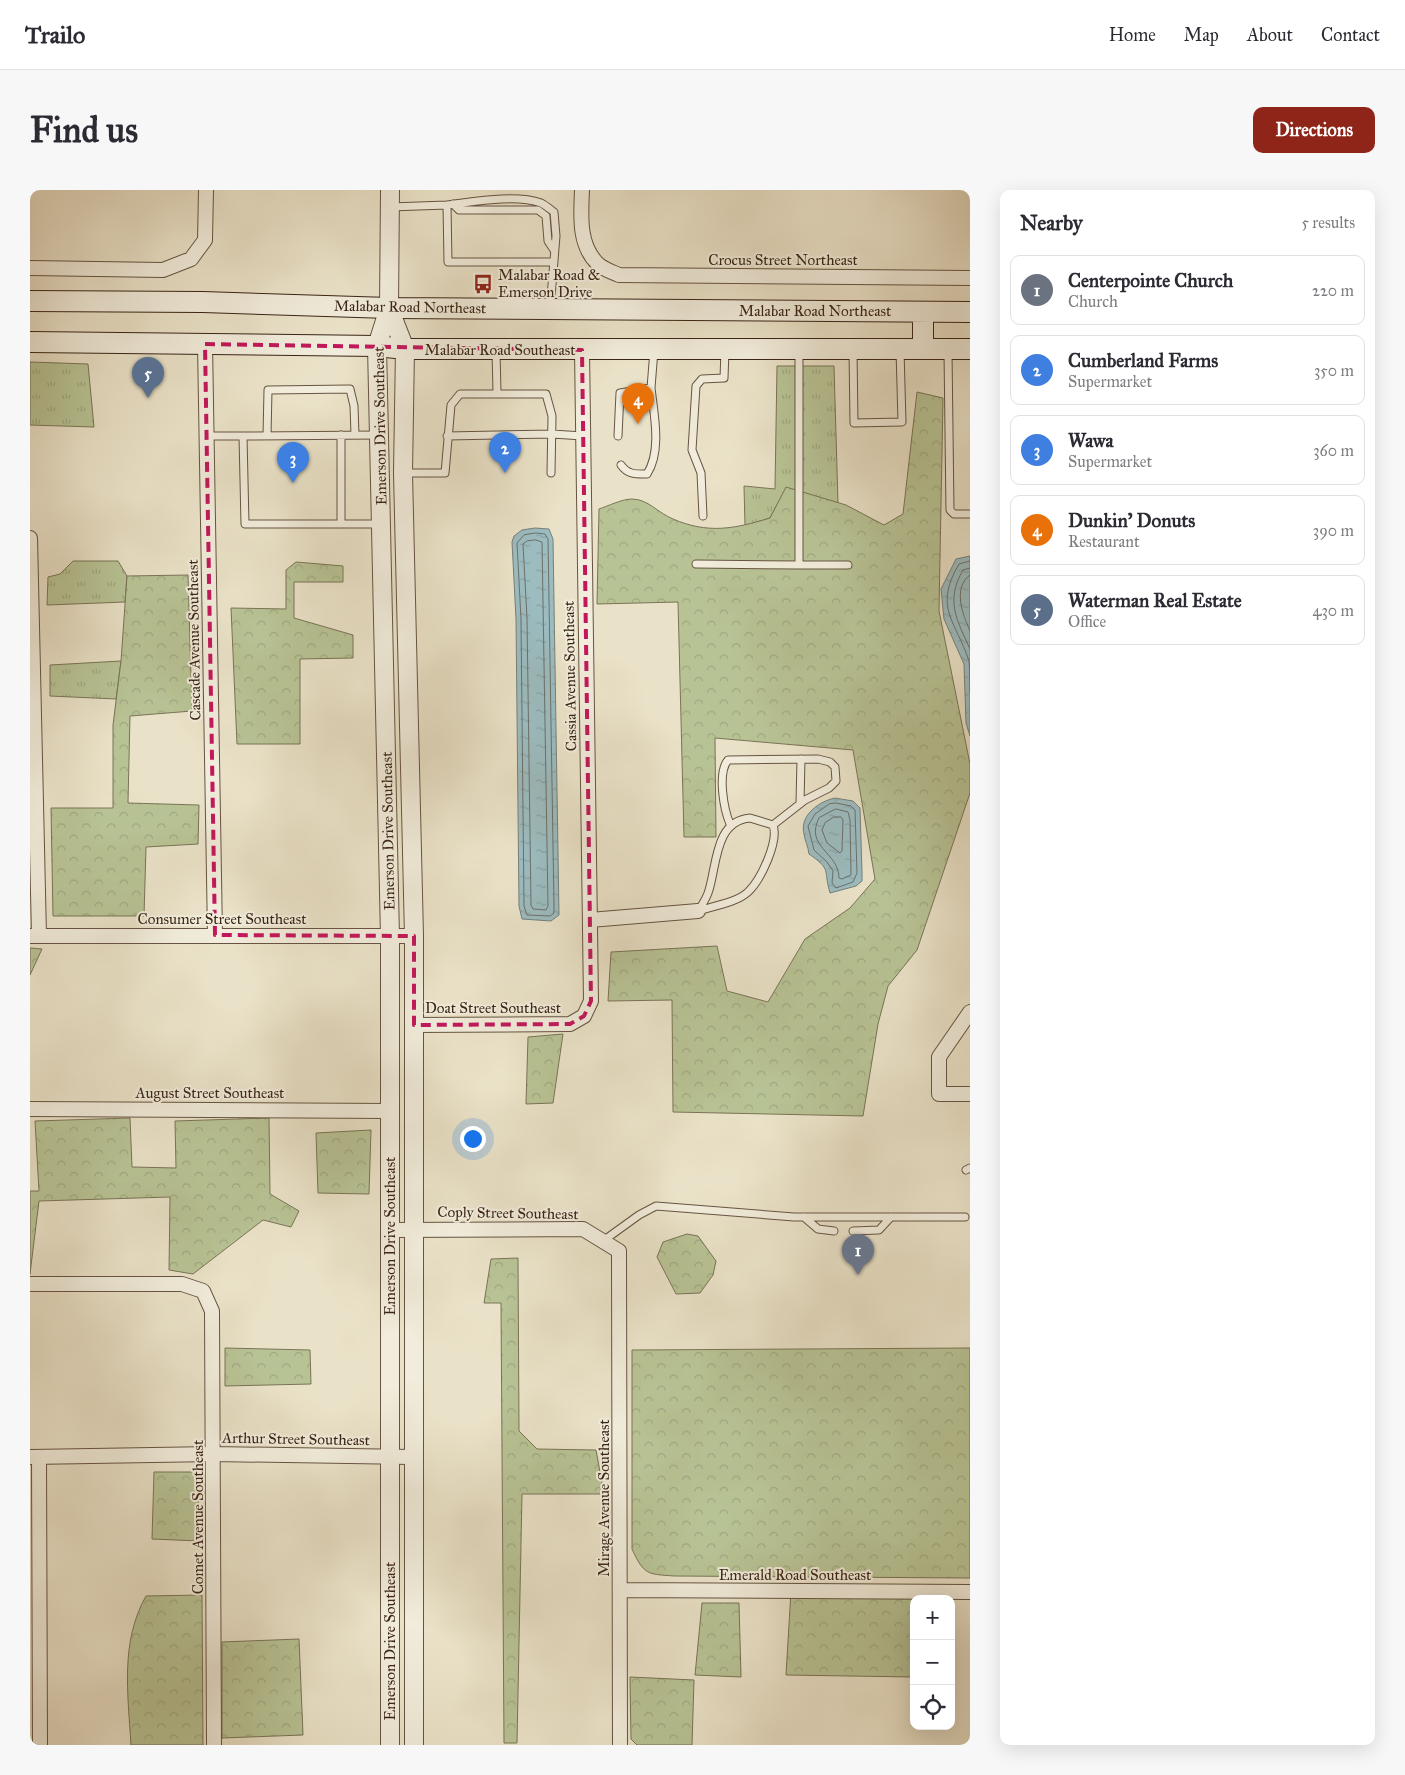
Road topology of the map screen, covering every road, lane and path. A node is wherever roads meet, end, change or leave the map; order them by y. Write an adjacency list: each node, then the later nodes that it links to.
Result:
1 (206, 190): 6 (street)
2 (582, 190): 7 (street, Crocus Street Northeast)
3 (390, 198): 4 (lane); 9 (street)
4 (450, 205): 5 (lane); 5 (lane)
5 (554, 262): 10 (lane)
6 (30, 268)
7 (970, 278)
8 (30, 301): 9 (main road, Malabar Road Northeast)
9 (389, 308): 10 (main road, Malabar Road Northeast); 15 (street, Emerson Drive Southeast); 17 (street, Emerson Drive Southeast)
10 (550, 309): 11 (main road, Malabar Road Northeast)
11 (923, 312): 12 (main road, Malabar Road Northeast); 21 (main road)
12 (970, 312)
13 (30, 342): 14 (main road, Malabar Road Southeast)
14 (205, 344): 15 (main road, Malabar Road Southeast); 33 (street, Cascade Avenue Southeast)
15 (377, 346): 17 (main road, Malabar Road Southeast); 32 (street, Emerson Drive Southeast)
16 (496, 348): 17 (main road, Malabar Road Southeast); 24 (main road, Malabar Road Southeast); 28 (lane)
17 (405, 349): 40 (street, Emerson Drive Southeast)
18 (799, 349): 19 (main road, Malabar Road Southeast); 26 (main road, Malabar Road Southeast); 48 (lane)
19 (853, 349): 20 (main road, Malabar Road Southeast); 20 (lane)
20 (900, 349): 21 (main road, Malabar Road Southeast)
21 (923, 349): 22 (main road, Malabar Road Southeast)
22 (948, 349): 23 (main road, Malabar Road Southeast); 42 (lane)
23 (970, 349)
24 (582, 350): 25 (main road, Malabar Road Southeast); 37 (street, Cassia Avenue Southeast)
25 (654, 350): 26 (main road, Malabar Road Southeast); 27 (lane)
26 (725, 350): 43 (lane)
27 (650, 388): 38 (lane); 39 (lane)
28 (497, 393): 30 (lane); 36 (lane)
29 (355, 434): 31 (lane); 32 (lane); 35 (lane)
30 (552, 434): 36 (lane); 37 (lane); 41 (lane)
31 (341, 435): 35 (lane); 44 (lane)
32 (379, 435): 45 (street, Emerson Drive Southeast)
33 (207, 436): 34 (lane); 56 (street, Cascade Avenue Southeast)
34 (242, 436): 35 (lane); 44 (lane)
35 (267, 436)
36 (447, 436): 40 (lane)
37 (583, 436): 55 (street, Cassia Avenue Southeast)
38 (618, 436)
39 (621, 465)
40 (403, 473): 58 (street, Emerson Drive Southeast)
41 (551, 473)
42 (970, 514)
43 (703, 516)
44 (341, 524): 45 (lane)
45 (381, 524): 59 (street, Emerson Drive Southeast)
46 (30, 538): 57 (street)
47 (696, 564): 48 (lane)
48 (799, 564): 49 (lane)
49 (848, 565)
50 (801, 759): 51 (lane); 51 (lane); 52 (lane)
51 (800, 804): 53 (lane)
52 (730, 824): 53 (lane); 54 (lane)
53 (773, 825): 54 (lane)
54 (698, 911): 55 (street)
55 (590, 920): 60 (street, Cassia Avenue Southeast)
56 (215, 935): 57 (street, Consumer Street Southeast); 59 (street, Consumer Street Southeast)
57 (34, 936)
58 (414, 936): 59 (street, Consumer Street Southeast); 62 (street, Emerson Drive Southeast)
59 (390, 937): 65 (street, Emerson Drive Southeast)
60 (591, 1001): 62 (street, Doat Street Southeast)
61 (970, 1012): 63 (street)
62 (414, 1025): 69 (street, Emerson Drive Southeast)
63 (970, 1094)
64 (30, 1109): 65 (street, August Street Southeast)
65 (391, 1111): 70 (street, Emerson Drive Southeast)
66 (804, 1217): 67 (lane); 71 (lane); 73 (lane)
67 (890, 1217): 68 (lane); 72 (lane)
68 (965, 1217)
69 (415, 1229): 70 (street, Coply Street Southeast); 73 (street, Coply Street Southeast); 79 (street, Emerson Drive Southeast)
70 (391, 1230): 77 (street, Emerson Drive Southeast)
71 (834, 1231)
72 (853, 1231)
73 (603, 1241): 74 (street, Coply Street Southeast)
74 (619, 1251): 80 (street, Mirage Avenue Southeast)
75 (30, 1284): 76 (street, Comet Avenue Southeast)
76 (214, 1454): 77 (street, Arthur Street Southeast); 78 (street, Arthur Street Southeast); 83 (street, Comet Avenue Southeast)
77 (388, 1456): 79 (street, Arthur Street Southeast); 84 (street, Emerson Drive Southeast)
78 (35, 1457): 82 (street)
79 (412, 1457): 85 (street, Emerson Drive Southeast)
80 (620, 1590): 81 (street, Emerald Road Southeast); 86 (street, Mirage Avenue Southeast)
81 (970, 1592)
82 (40, 1745)
83 (214, 1745)
84 (390, 1745)
85 (414, 1745)
86 (620, 1745)

